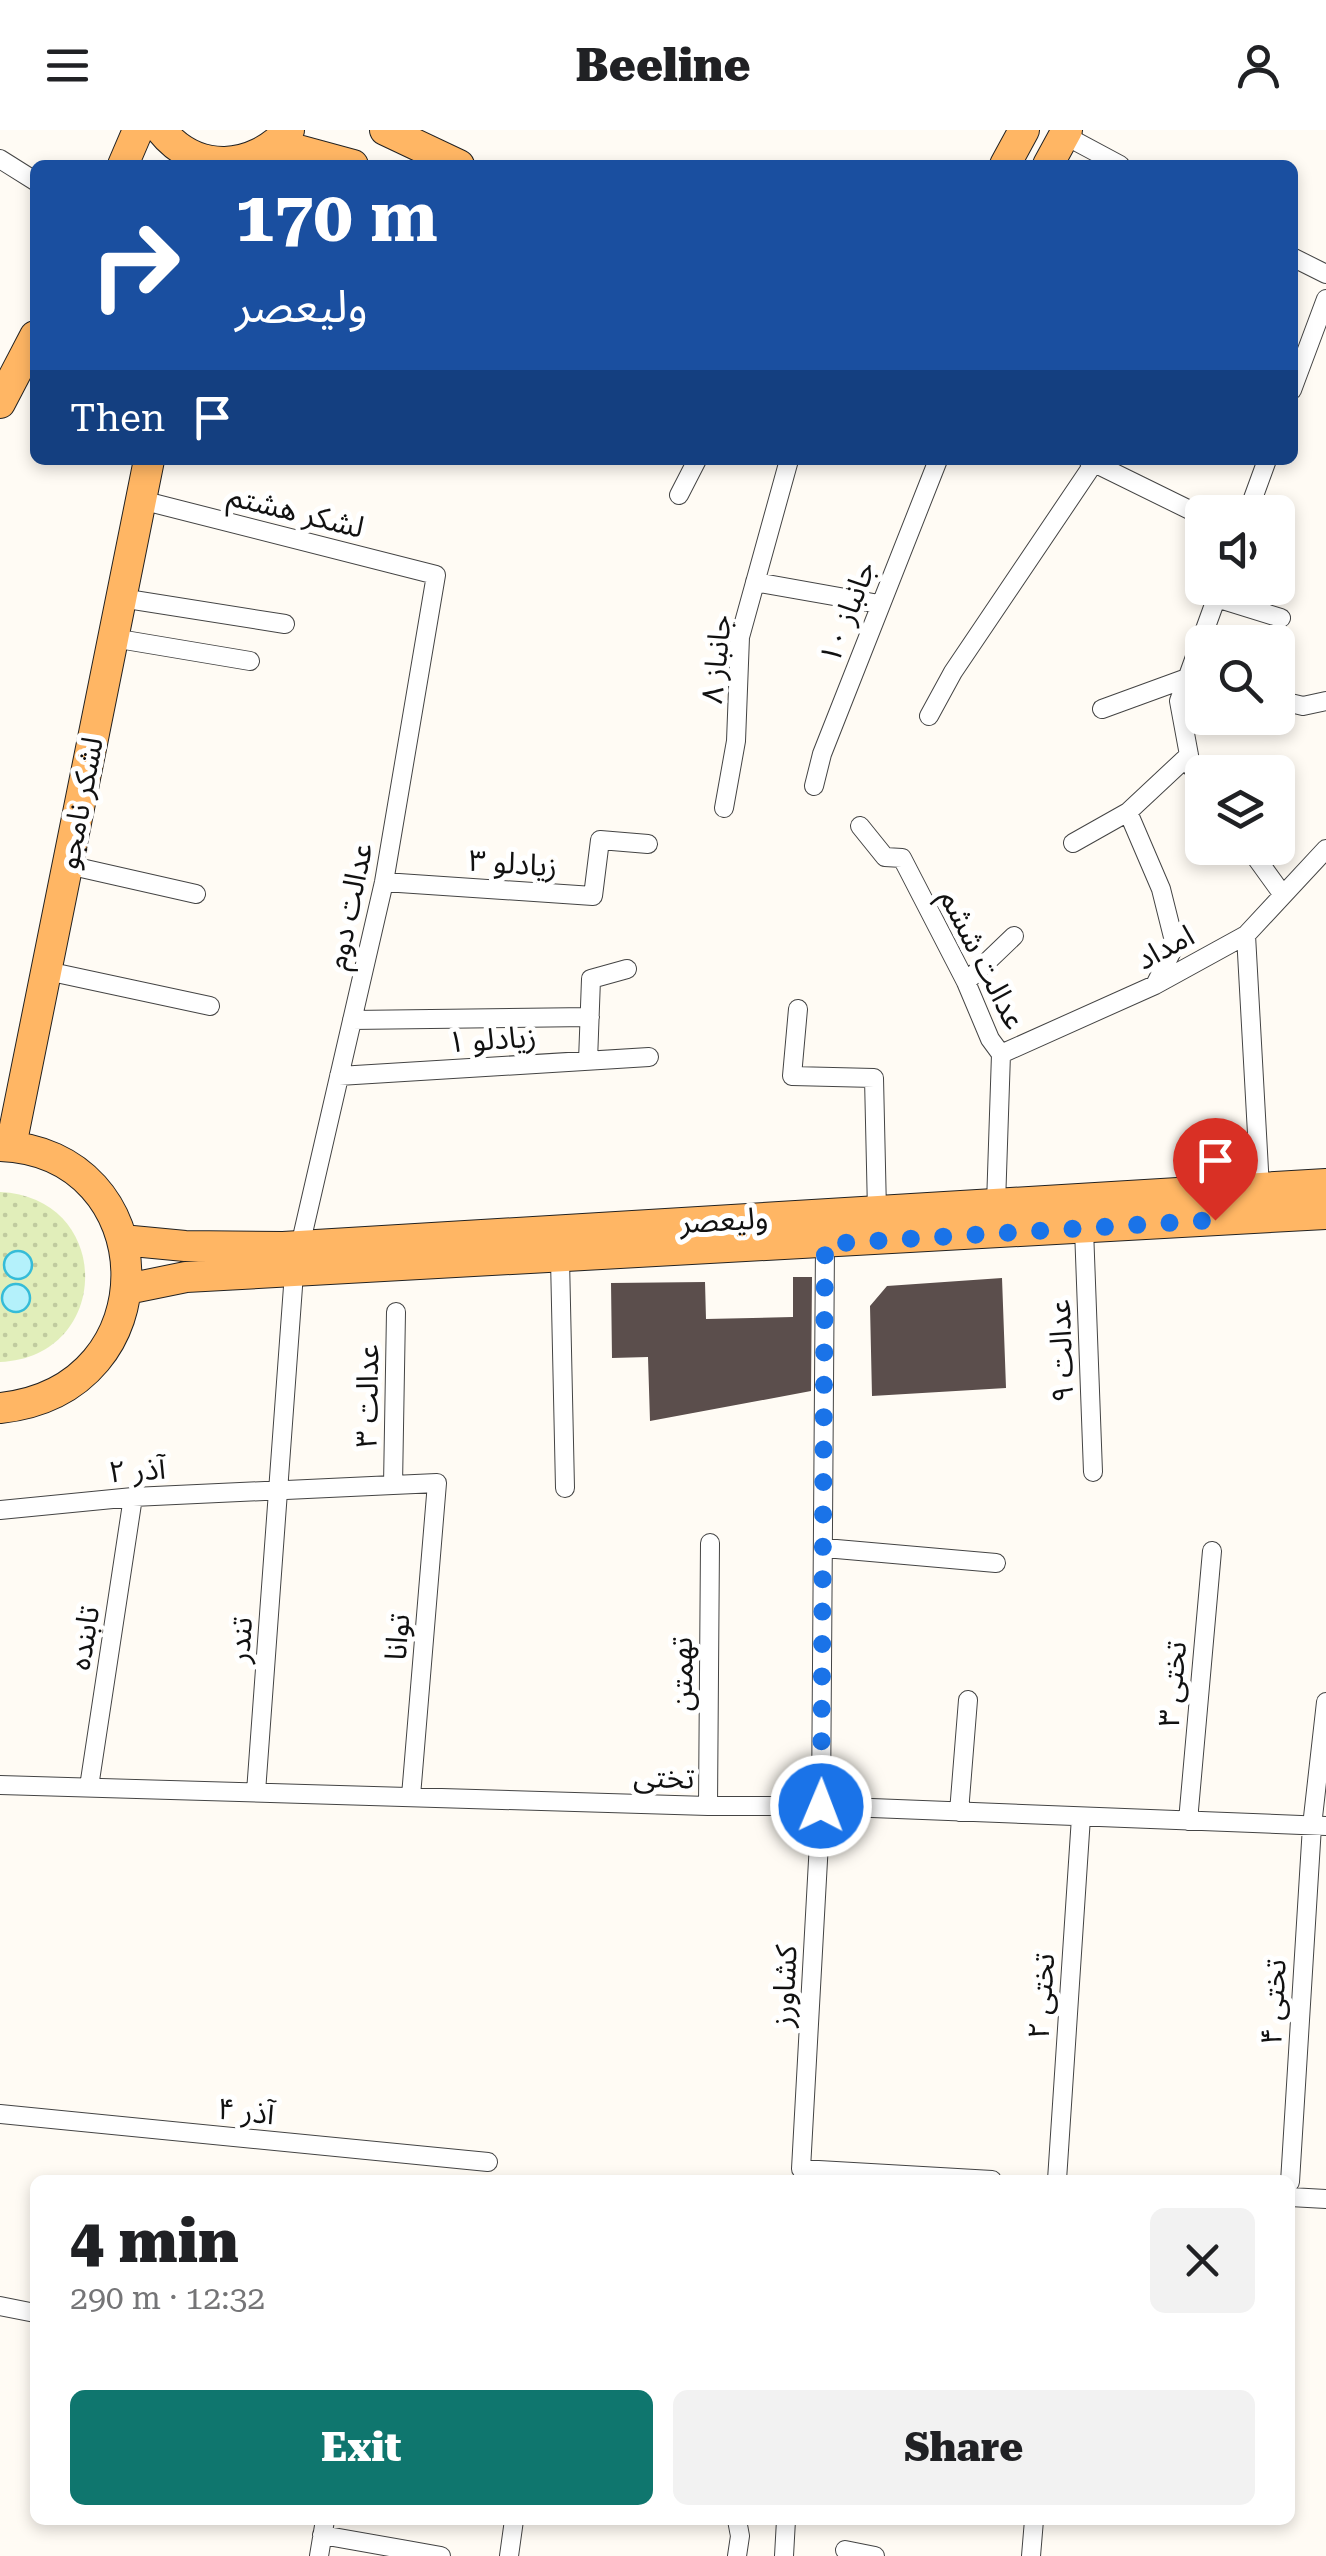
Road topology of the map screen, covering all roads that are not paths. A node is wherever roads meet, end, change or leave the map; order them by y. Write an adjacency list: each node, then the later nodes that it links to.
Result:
1 (138, 130): 8 (main road)
2 (161, 130): 9 (main road)
3 (385, 130): 12 (main road)
4 (1024, 130): 13 (main road)
5 (1065, 133): 14 (main road); 15 (street)
6 (282, 137): 10 (main road); 11 (main road)
7 (0, 158): 16 (street)
8 (125, 160)
9 (207, 160)
10 (245, 160)
11 (340, 160)
12 (445, 160)
13 (1009, 160)
14 (1051, 160)
15 (1111, 160)
16 (30, 177)
17 (1298, 260): 18 (street)
18 (1326, 274)
19 (1326, 299): 21 (street)
20 (30, 346): 22 (main road)
21 (1298, 374)
22 (0, 403)
23 (148, 465): 32 (main road, لشکر نامجو)
24 (695, 465): 30 (street)
25 (788, 465): 35 (street, جانباز ۸)
26 (936, 465): 37 (street, ۱۰ جانباز)
27 (1089, 465): 48 (street)
28 (1100, 465): 33 (street)
29 (1265, 465): 31 (street)
30 (680, 495)
31 (1254, 495)
32 (141, 500): 34 (street, لشکر هشتم); 36 (main road, لشکر نامجو)
33 (1185, 508)
34 (436, 575): 60 (street, عدالت دوم)
35 (755, 582): 37 (street); 52 (street, جانباز ۸)
36 (122, 598): 40 (street); 41 (main road, لشکر نامجو)
37 (879, 604): 51 (street, ۱۰ جانباز)
38 (1248, 605): 39 (street)
39 (1281, 618)
40 (285, 624)
41 (113, 638): 42 (street); 58 (main road, لشکر نامجو)
42 (250, 661)
43 (1185, 683): 47 (street)
44 (1185, 692): 49 (street)
45 (1326, 701): 46 (street)
46 (1295, 704)
47 (1102, 709)
48 (929, 716)
49 (1189, 755)
50 (1185, 764): 53 (street)
51 (814, 786)
52 (724, 808)
53 (1128, 812): 55 (street); 68 (street)
54 (860, 826): 67 (street, عدالت ششم)
55 (1073, 843)
56 (648, 844): 60 (street, زیادلو ۳)
57 (1326, 849): 62 (street, امداد)
58 (68, 865): 61 (street); 66 (main road, لشکر نامجو)
59 (1261, 865): 62 (street)
60 (384, 882): 72 (street, عدالت دوم)
61 (196, 894)
62 (1282, 895): 63 (street, امداد)
63 (1246, 935): 68 (street, امداد); 79 (street)
64 (1014, 936): 67 (street)
65 (627, 969): 71 (street)
66 (47, 971): 69 (street); 77 (main road, لشکر نامجو)
67 (966, 982): 73 (street, عدالت ششم)
68 (1155, 985): 73 (street, امداد)
69 (210, 1006)
70 (798, 1009): 81 (street)
71 (590, 1017): 72 (street); 75 (street)
72 (352, 1020): 76 (street, عدالت دوم)
73 (1002, 1054): 80 (street, عدالت ششم)
74 (649, 1057): 75 (street, زیادلو ۱)
75 (588, 1061): 76 (street, زیادلو ۱)
76 (339, 1076): 87 (street, عدالت دوم)
77 (7, 1135): 84 (main road)
78 (1326, 1184): 79 (main road, ولیعصر)
79 (1260, 1188): 80 (main road, ولیعصر)
80 (996, 1204): 81 (main road, ولیعصر)
81 (876, 1211): 87 (main road, ولیعصر)
82 (1326, 1214): 83 (main road, ولیعصر)
83 (1084, 1228): 85 (main road, ولیعصر); 91 (street, عدالت ۹)
84 (122, 1240): 87 (main road, ولیعصر); 88 (main road)
85 (825, 1244): 86 (main road, ولیعصر); 98 (street, کشاورز)
86 (560, 1259): 87 (main road, ولیعصر); 93 (street)
87 (296, 1260): 88 (main road, ولیعصر); 94 (street, تندر)
88 (126, 1290): 90 (main road)
89 (396, 1312): 92 (street, عدالت ۳)
90 (0, 1408)
91 (1094, 1472)
92 (394, 1484): 94 (street, عدالت ۳); 106 (street, توانا)
93 (565, 1488)
94 (278, 1491): 95 (street, ۲ آذر); 105 (street, تندر)
95 (133, 1497): 96 (street, ۲ آذر); 104 (street, تابنده)
96 (0, 1510)
97 (710, 1542): 107 (street, تهمتن)
98 (824, 1548): 100 (street); 108 (street, کشاورز)
99 (1212, 1551): 111 (street, تختی ۳)
100 (996, 1562)
101 (968, 1700): 109 (street)
102 (1326, 1702): 112 (street, تختی ۴)
103 (0, 1785): 104 (street, تختی)
104 (89, 1788): 105 (street, تختی)
105 (256, 1792): 106 (street, تختی)
106 (412, 1796): 107 (street, تختی)
107 (708, 1806): 108 (street, تختی)
108 (821, 1806): 109 (street, تختی); 115 (street, کشاورز)
109 (959, 1812): 110 (street, تختی)
110 (1081, 1816): 111 (street, تختی); 116 (street, تختی ۲)
111 (1188, 1821): 112 (street, تختی)
112 (1319, 1826): 117 (street, تختی ۴)
113 (0, 2114): 114 (street, آذر ۴)
114 (488, 2162)
115 (906, 2175)
116 (1056, 2175)
117 (1291, 2175)
118 (1295, 2197): 119 (street)
119 (1326, 2199)
120 (0, 2306): 121 (street)
121 (30, 2312)
122 (513, 2525): 130 (street)
123 (738, 2525): 131 (street)
124 (786, 2525): 132 (street)
125 (1034, 2525): 134 (street)
126 (324, 2528): 128 (street); 129 (street)
127 (845, 2550): 133 (street)
128 (319, 2556)
129 (441, 2556)
130 (509, 2556)
131 (737, 2556)
132 (784, 2556)
133 (875, 2556)
134 (1031, 2556)

